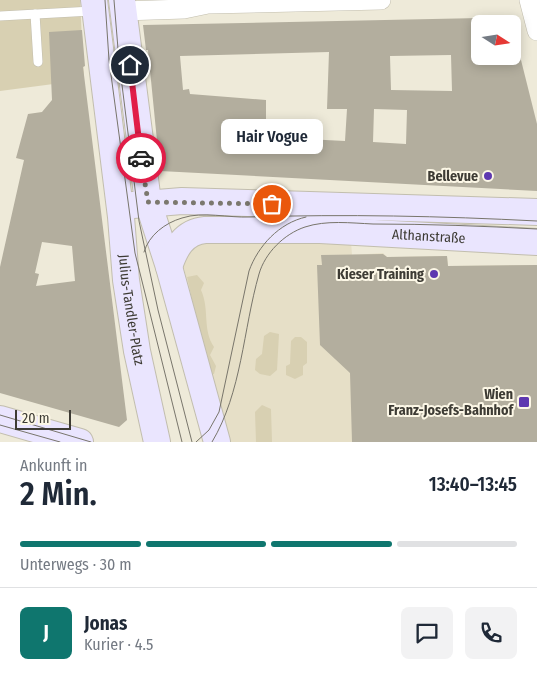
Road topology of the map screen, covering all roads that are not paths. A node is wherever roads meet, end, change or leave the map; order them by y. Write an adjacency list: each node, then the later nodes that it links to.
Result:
1 (381, 0): 4 (street)
2 (529, 0): 7 (street)
3 (94, 5): 5 (lane); 11 (main road, Julius-Tandler-Platz)
4 (122, 5): 9 (main road)
5 (35, 14): 6 (lane); 8 (lane)
6 (0, 16)
7 (537, 31)
8 (38, 62)
9 (148, 202): 11 (main road); 12 (main road); 14 (main road)
10 (537, 212): 12 (main road, Althanstraße)
11 (121, 218): 17 (main road, Julius-Tandler-Platz)
12 (322, 218): 13 (main road, Althanstraße); 14 (main road)
13 (537, 242)
14 (169, 267): 18 (main road)
15 (0, 419): 16 (main road)
16 (80, 442)
17 (157, 442)
18 (217, 442)

